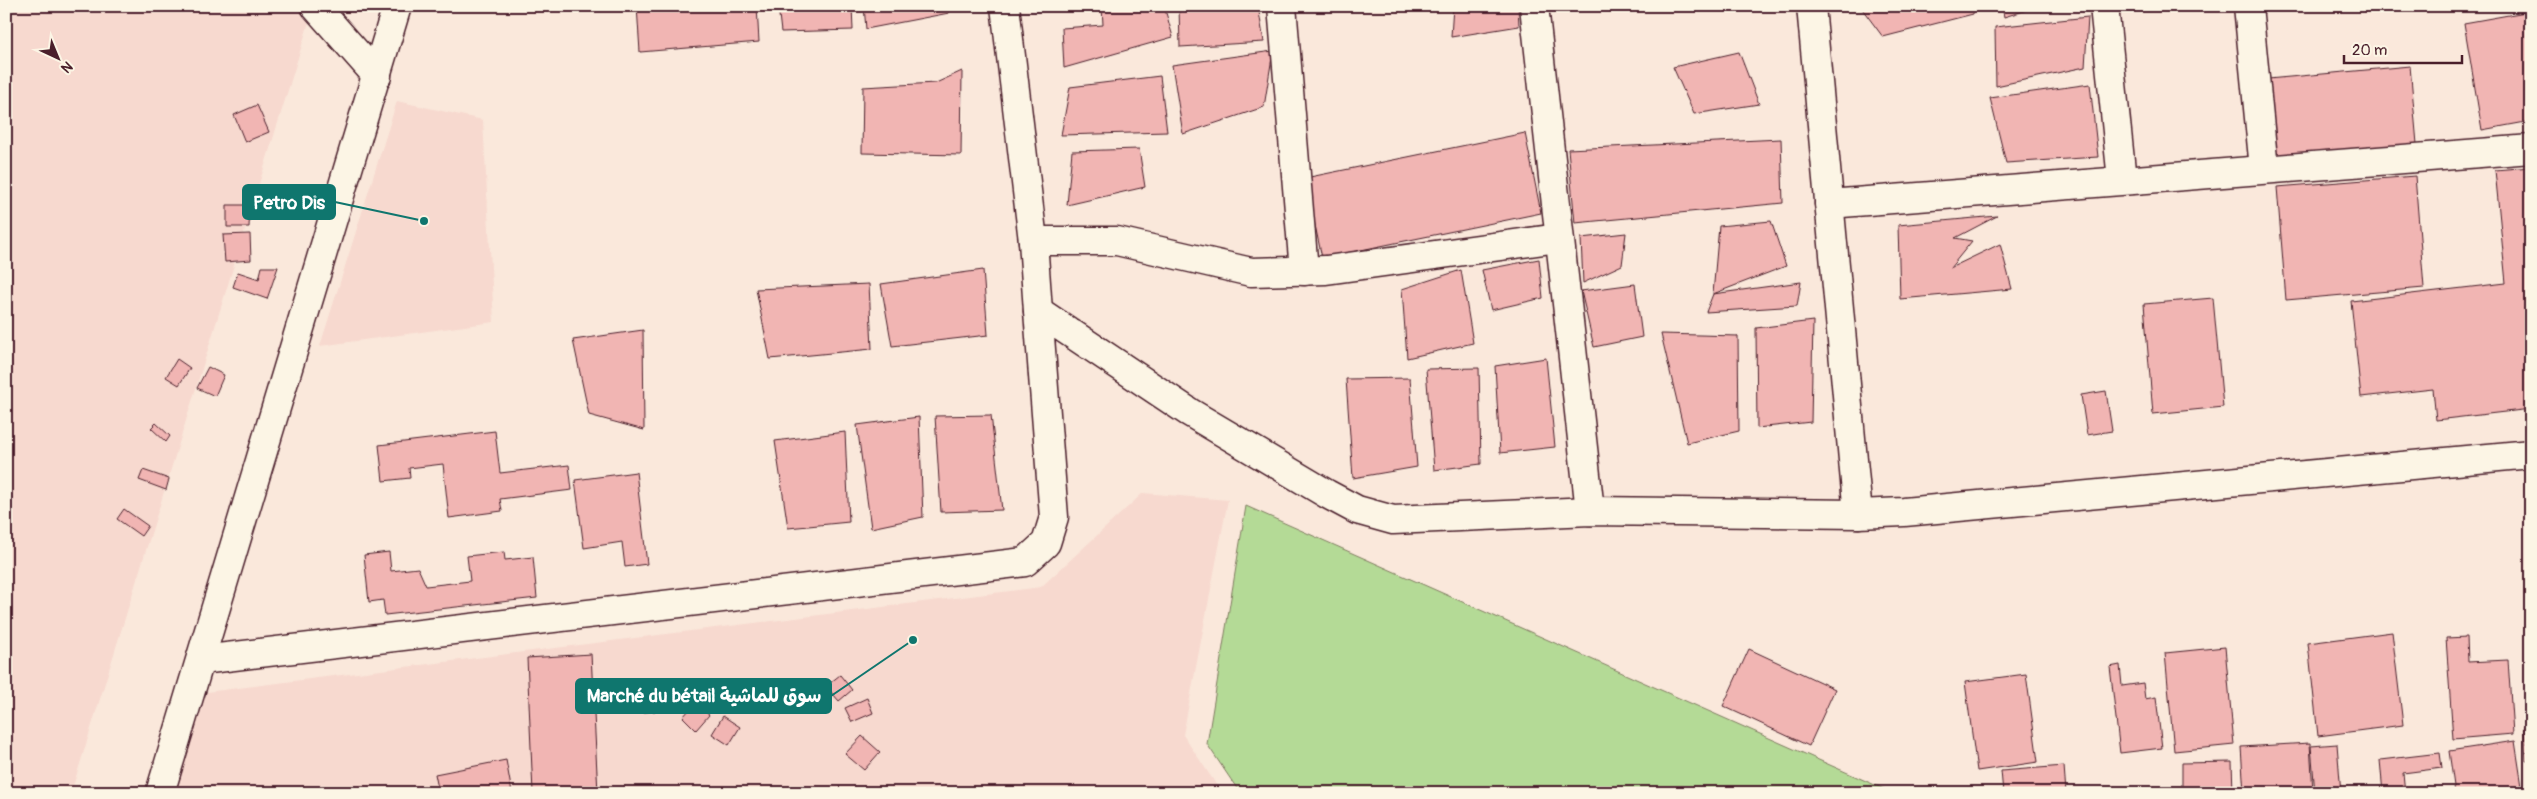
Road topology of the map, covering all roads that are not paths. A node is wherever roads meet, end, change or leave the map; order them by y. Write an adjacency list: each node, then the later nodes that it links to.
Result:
1 (315, 6): 9 (street)
2 (397, 6): 9 (street)
3 (1005, 6): 15 (street)
4 (1282, 6): 16 (street)
5 (1534, 6): 14 (street)
6 (1811, 6): 13 (street)
7 (2104, 6): 12 (street)
8 (2248, 6): 11 (street)
9 (376, 76): 21 (street)
10 (2531, 149): 11 (street)
11 (2264, 169): 12 (street)
12 (2122, 180): 13 (street)
13 (1829, 204): 20 (street)
14 (1558, 238): 16 (street); 19 (street)
15 (1033, 241): 16 (street); 17 (street)
16 (1304, 271)
17 (1038, 311): 19 (street); 21 (street)
18 (2531, 454): 20 (street)
19 (1590, 511): 20 (street)
20 (1858, 514)
21 (201, 660): 22 (street)
22 (160, 793)

